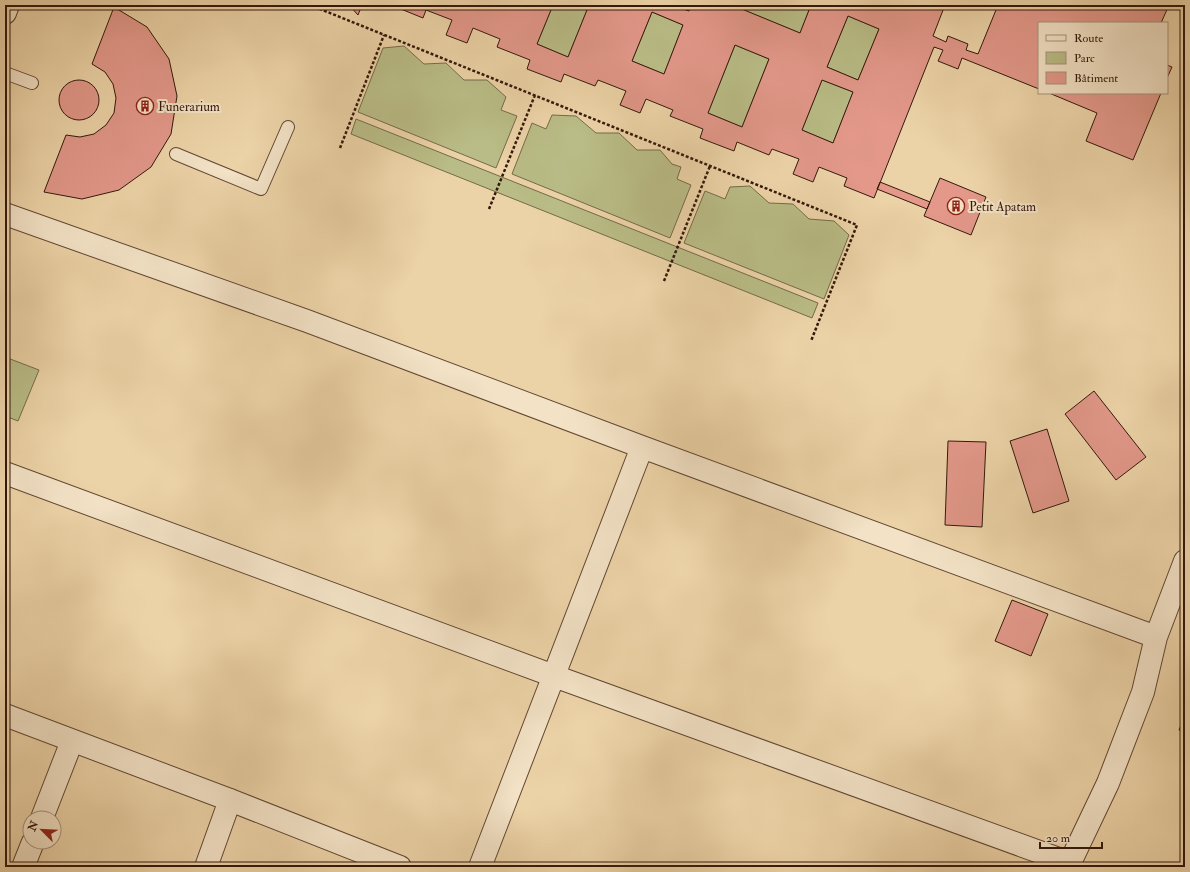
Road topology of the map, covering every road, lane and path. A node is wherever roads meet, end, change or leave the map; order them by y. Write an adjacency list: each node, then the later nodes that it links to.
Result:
1 (8, 5): 3 (street)
2 (310, 5): 4 (path)
3 (5, 13)
4 (384, 35): 7 (path); 9 (path)
5 (5, 73): 6 (lane)
6 (32, 83)
7 (535, 95): 11 (path); 12 (path)
8 (288, 127): 10 (lane)
9 (340, 148)
10 (176, 154)
11 (710, 166): 14 (path); 15 (path)
12 (489, 209)
13 (5, 214): 16 (street)
14 (664, 281)
15 (811, 341)
16 (642, 447): 19 (street); 20 (street)
17 (5, 473): 20 (street)
18 (1185, 561): 19 (street)
19 (1156, 637): 26 (street)
20 (554, 676): 26 (street); 30 (street)
21 (5, 716): 22 (street)
22 (72, 741): 23 (street); 24 (street)
23 (230, 800): 28 (street); 29 (street)
24 (45, 810)
25 (30, 850): 27 (street)
26 (1069, 865)
27 (23, 867)
28 (206, 867)
29 (400, 867)
30 (480, 867)

